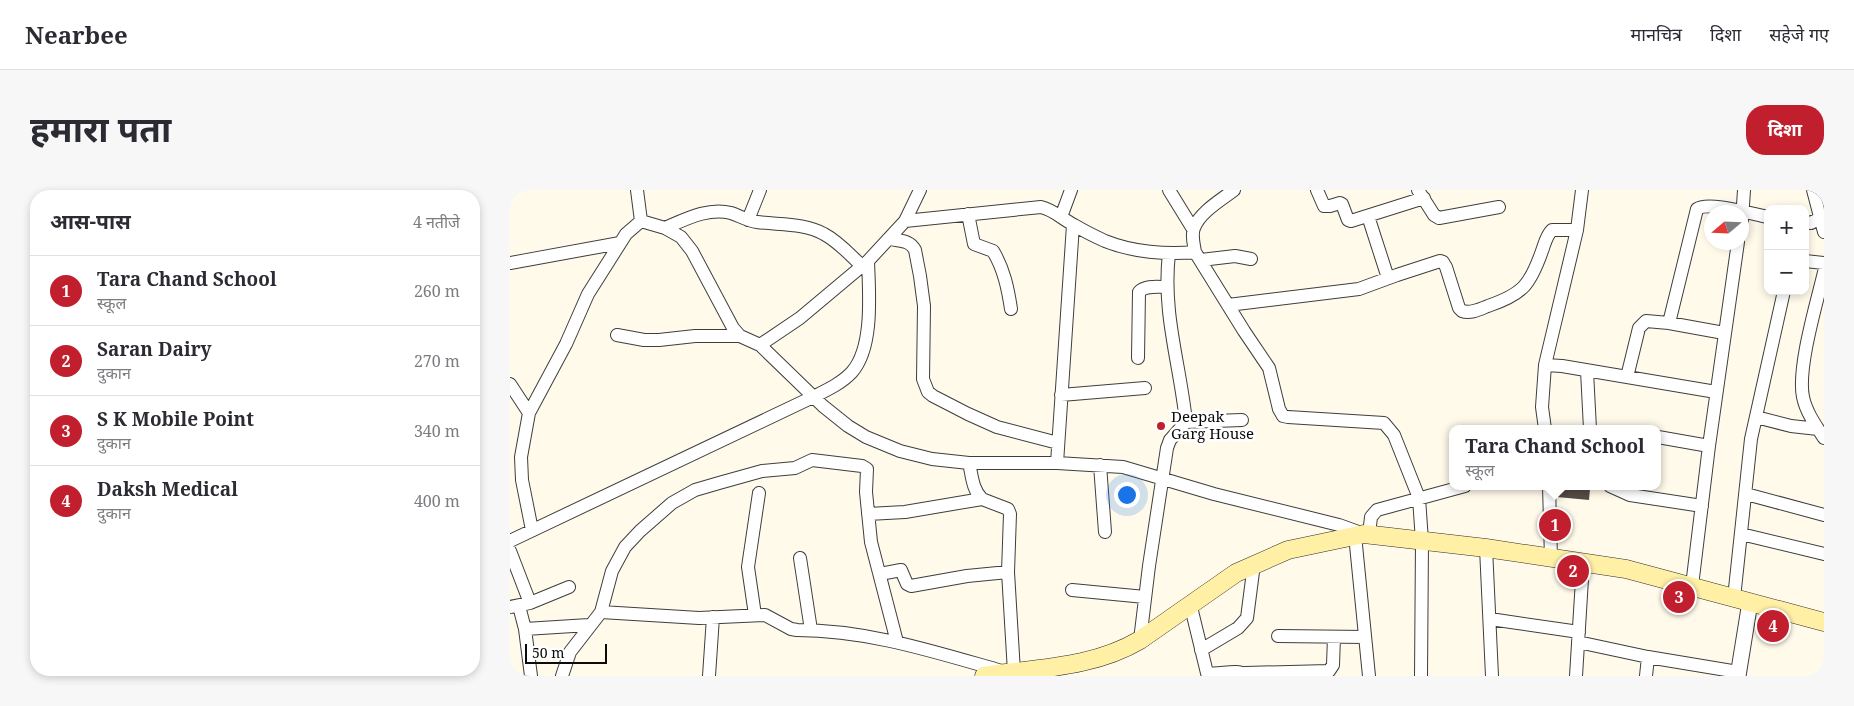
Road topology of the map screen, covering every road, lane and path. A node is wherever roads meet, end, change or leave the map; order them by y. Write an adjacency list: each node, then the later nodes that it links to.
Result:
1 (637, 190): 21 (street)
2 (760, 190): 20 (street)
3 (920, 190): 22 (street)
4 (1071, 190): 18 (street)
5 (1168, 190): 27 (street)
6 (1234, 190): 27 (street)
7 (1317, 190): 16 (street)
8 (1582, 190): 28 (street)
9 (1744, 190): 12 (street)
10 (1813, 190): 24 (street)
11 (1421, 194): 14 (street); 16 (street)
12 (1743, 205)
13 (1704, 206): 45 (street)
14 (1499, 207)
15 (968, 214): 18 (street); 22 (street); 44 (street)
16 (1368, 216): 40 (street)
17 (1749, 216): 19 (street)
18 (1061, 217): 25 (street)
19 (1764, 217)
20 (748, 220): 26 (street); 38 (street)
21 (641, 221): 26 (street); 30 (street)
22 (905, 221): 29 (street)
23 (1809, 222): 24 (street)
24 (1823, 223)
25 (1073, 225): 32 (street); 57 (street)
26 (666, 228): 48 (street)
27 (1194, 229): 33 (street)
28 (1577, 230): 40 (street); 51 (street)
29 (890, 239): 38 (street); 67 (street)
30 (620, 243): 36 (street); 59 (street)
31 (1737, 250): 46 (street)
32 (1169, 253): 33 (street); 41 (street)
33 (1198, 256): 34 (street); 43 (street)
34 (1251, 259)
35 (1809, 261): 37 (street)
36 (510, 263)
37 (1824, 263)
38 (865, 264): 49 (street); 58 (street)
39 (1824, 272): 65 (street)
40 (1388, 278): 43 (street)
41 (1167, 287): 50 (street); 62 (street)
42 (1783, 295): 60 (street)
43 (1228, 305): 78 (street)
44 (1011, 309)
45 (1669, 323): 46 (street); 53 (street)
46 (1724, 333): 56 (street)
47 (618, 335): 48 (street)
48 (740, 336): 49 (street)
49 (760, 345): 58 (street)
50 (1138, 358)
51 (1545, 365): 52 (street); 63 (street)
52 (1587, 371): 53 (street); 64 (street)
53 (1627, 377): 56 (street)
54 (510, 384): 59 (street)
55 (1145, 388): 57 (street)
56 (1716, 392): 68 (street)
57 (1061, 395): 67 (street)
58 (814, 397): 69 (street); 83 (street)
59 (529, 413): 83 (street)
60 (1756, 417): 65 (street); 77 (street)
61 (1242, 420): 62 (street)
62 (1186, 422): 72 (street)
63 (1545, 425)
64 (1590, 425)
65 (1821, 434)
66 (1661, 438): 68 (street)
67 (1058, 443): 70 (street)
68 (1709, 446): 80 (street)
69 (969, 463): 70 (street); 79 (street)
70 (1057, 463): 71 (street)
71 (1100, 465): 72 (street); 84 (street)
72 (1162, 478): 85 (street); 101 (street)
73 (1450, 490): 78 (street)
74 (1549, 490): 93 (street)
75 (1620, 490): 80 (street)
76 (759, 493): 106 (street)
77 (1746, 494): 82 (street); 86 (street)
78 (1419, 498): 85 (street); 88 (street)
79 (982, 499): 81 (street); 96 (street)
80 (1702, 506): 98 (street)
81 (868, 514): 97 (street); 105 (street)
82 (1824, 515)
83 (532, 530): 87 (street)
84 (1105, 532)
85 (1363, 534): 88 (main road); 95 (main road); 115 (street)
86 (1741, 534): 91 (street); 102 (street)
87 (510, 541)
88 (1422, 541): 89 (main road); 130 (street)
89 (1486, 548): 93 (main road); 108 (street)
90 (510, 551): 104 (street)
91 (1824, 554)
92 (800, 558): 112 (street)
93 (1551, 558): 94 (main road)
94 (1583, 563): 98 (main road); 116 (street)
95 (1254, 564): 103 (main road); 119 (street)
96 (1008, 572): 97 (street); 122 (street)
97 (880, 574): 118 (street)
98 (1692, 586): 102 (main road)
99 (569, 587): 104 (street)
100 (1072, 590): 101 (street)
101 (1145, 597): 117 (street)
102 (1742, 600): 109 (main road); 123 (street)
103 (1190, 603): 117 (main road); 119 (street)
104 (520, 606): 111 (street)
105 (601, 612): 107 (street); 110 (street)
106 (755, 615): 107 (street); 112 (street)
107 (713, 617): 127 (street)
108 (1490, 619): 116 (street); 131 (street)
109 (1824, 622)
110 (589, 625): 111 (street); 126 (street)
111 (525, 629): 125 (street)
112 (811, 630): 118 (street)
113 (1278, 636): 114 (street)
114 (1334, 637): 115 (street); 124 (street)
115 (1365, 637): 129 (street)
116 (1578, 637): 120 (street); 132 (street)
117 (1140, 640): 121 (main road)
118 (897, 642): 122 (street)
119 (1201, 650): 124 (street)
120 (1648, 657): 123 (street); 133 (street)
121 (1074, 670): 122 (main road)
122 (1011, 672): 128 (main road)
123 (1738, 674)
124 (1246, 675)
125 (531, 676)
126 (562, 676)
127 (709, 676)
128 (984, 676)
129 (1369, 676)
130 (1421, 676)
131 (1492, 676)
132 (1576, 676)
133 (1646, 676)

